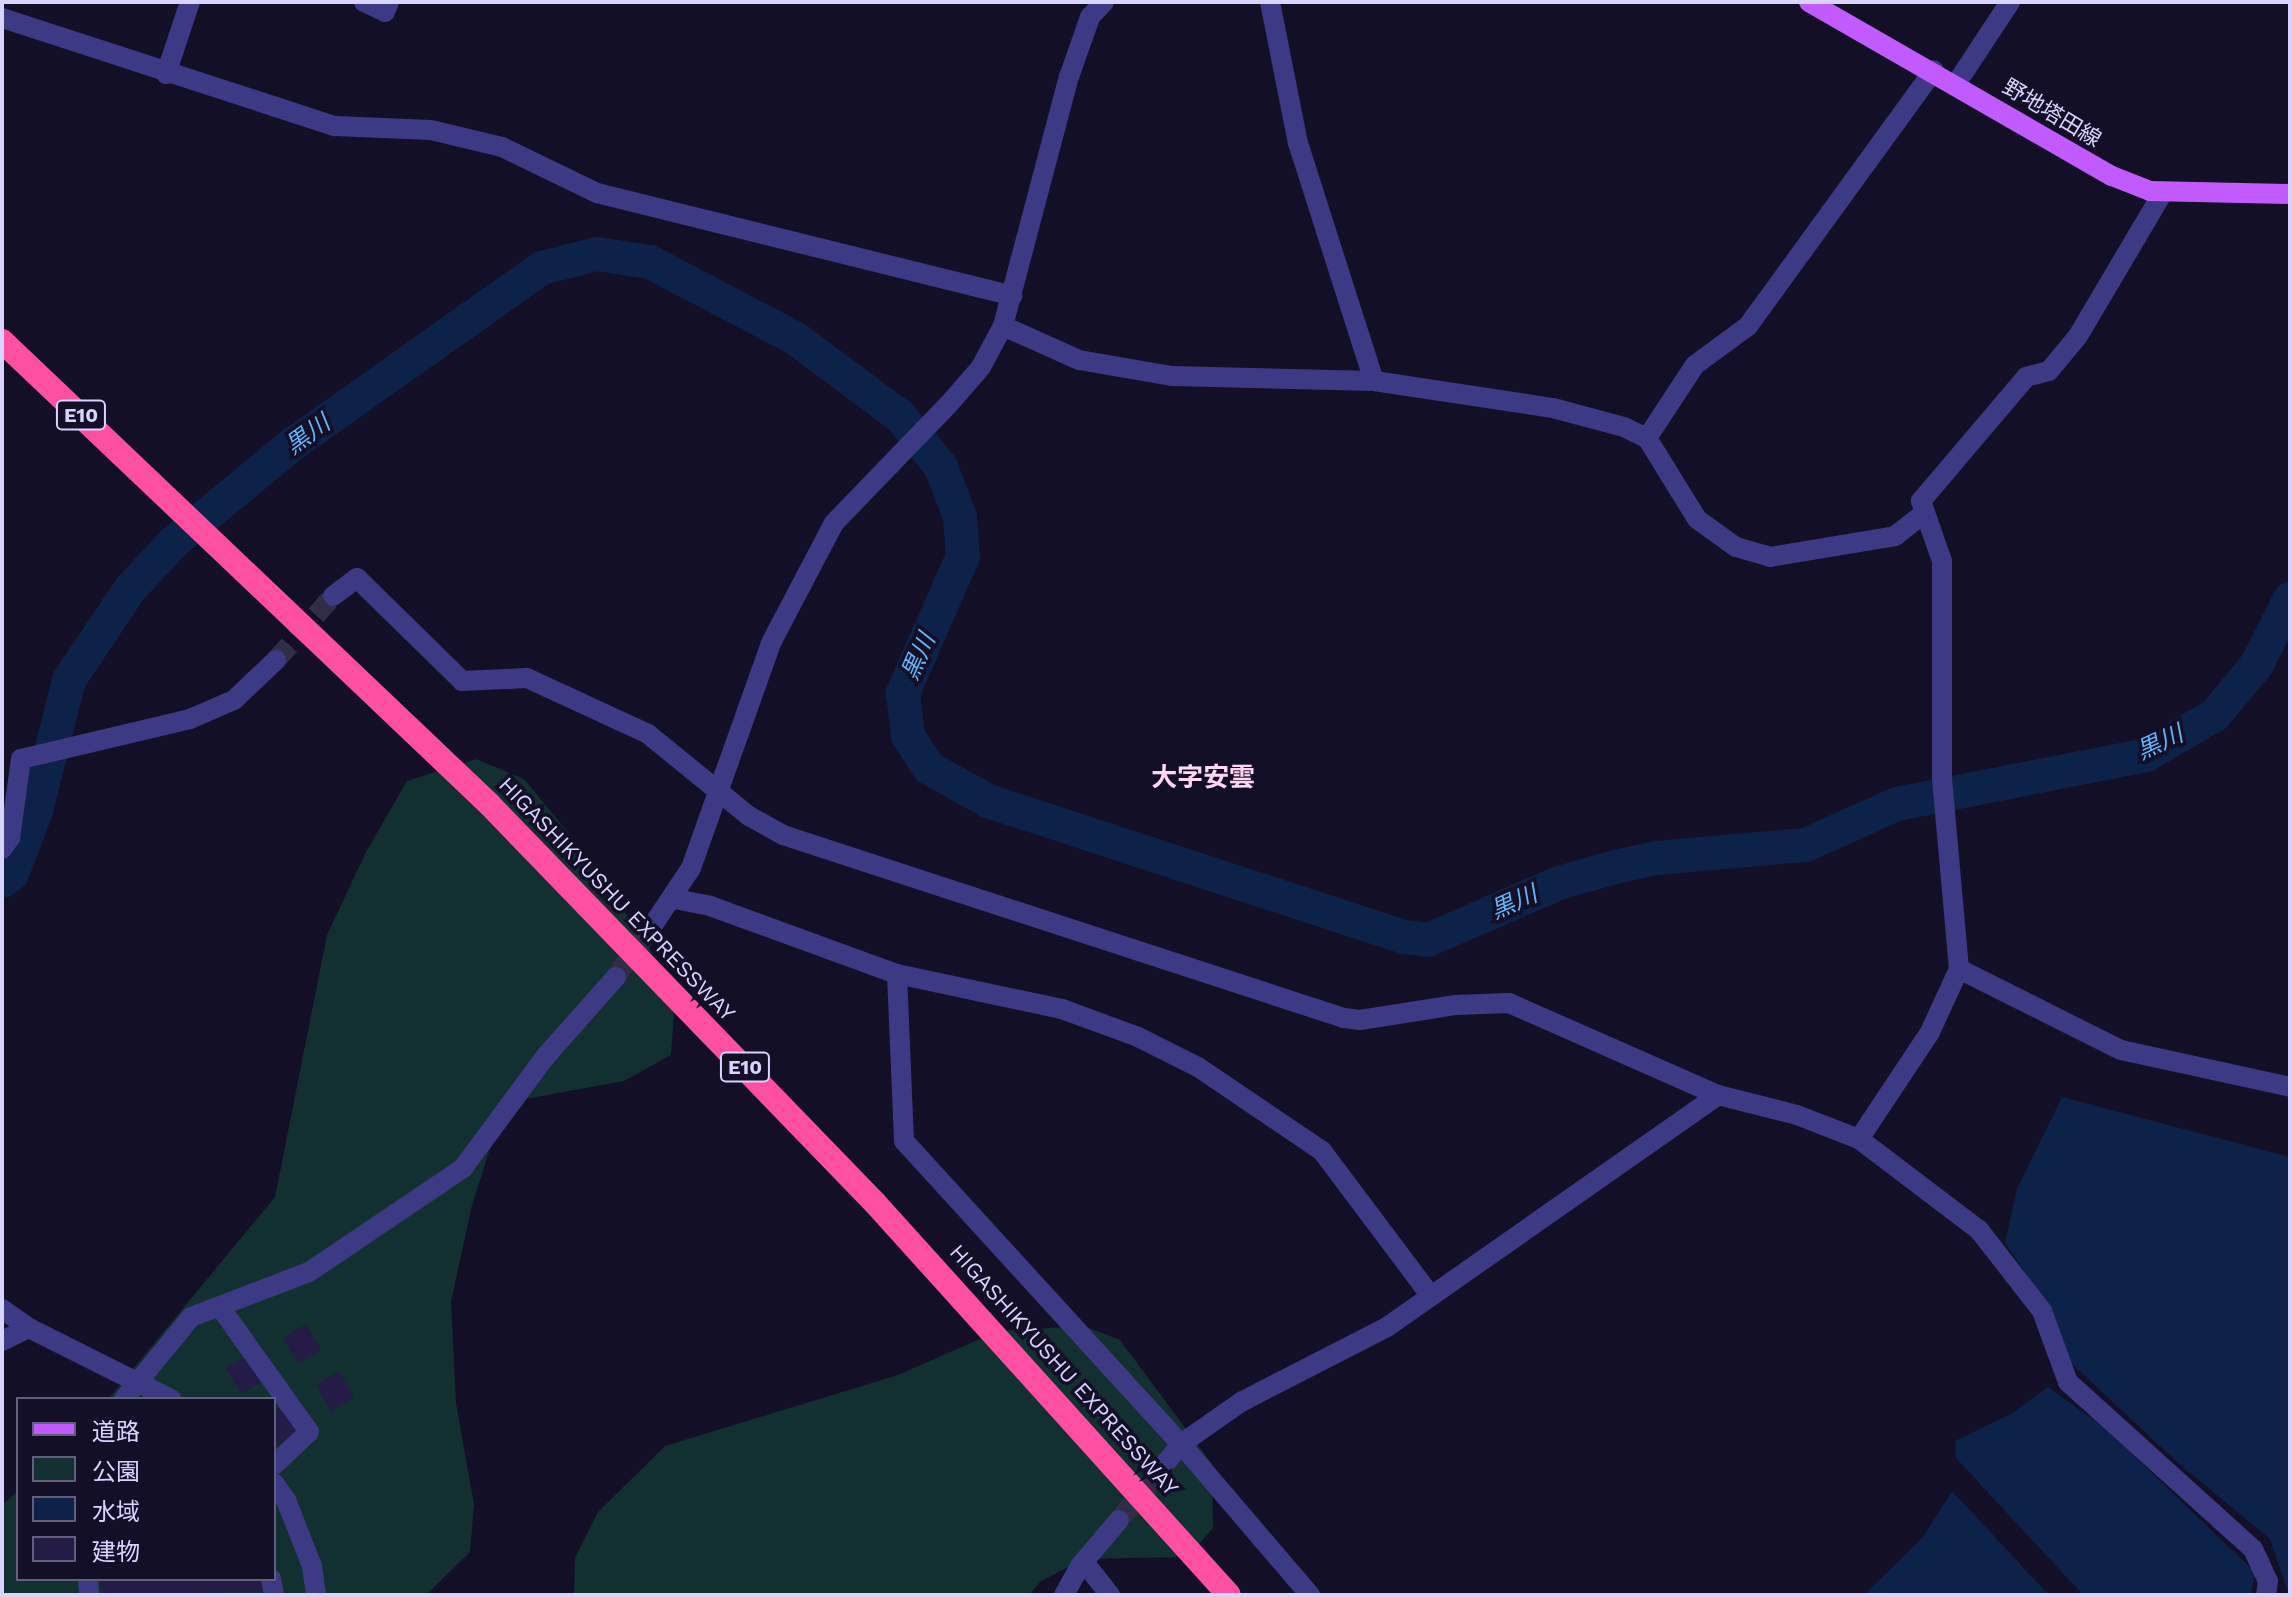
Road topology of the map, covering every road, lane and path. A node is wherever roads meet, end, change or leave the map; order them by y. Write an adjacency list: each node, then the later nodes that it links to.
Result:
1 (190, 2): 10 (street)
2 (364, 2): 3 (street)
3 (389, 2)
4 (1104, 2): 14 (street)
5 (1270, 2): 17 (street)
6 (1809, 2): 9 (main road, 野地塔田線)
7 (2010, 2): 11 (street)
8 (2, 18): 10 (street)
9 (1934, 70): 11 (main road, 野地塔田線); 18 (street)
10 (166, 74): 14 (street)
11 (1956, 84): 12 (main road, 野地塔田線)
12 (2163, 192): 13 (main road, 野地塔田線); 19 (street)
13 (2290, 194)
14 (1012, 296): 15 (street)
15 (1003, 326): 17 (street); 22 (street)
16 (2, 341): 49 (highway, HIGASHIKYUSHU EXPRESSWAY / E10)
17 (1374, 381): 18 (street)
18 (1647, 438): 19 (street)
19 (1923, 514): 26 (street)
20 (333, 596): 22 (street)
21 (276, 660): 23 (street)
22 (719, 792): 24 (street); 30 (street)
23 (2, 849)
24 (675, 899): 25 (street); 27 (street)
25 (655, 922)
26 (1959, 969): 29 (street); 31 (street)
27 (897, 974): 32 (street); 40 (street)
28 (616, 977): 33 (street)
29 (2290, 1087)
30 (1718, 1095): 31 (street); 32 (street)
31 (1859, 1139): 51 (street)
32 (1430, 1295): 40 (street)
33 (220, 1307): 37 (street); 41 (street)
34 (2, 1309): 35 (street)
35 (29, 1328): 36 (street); 37 (street)
36 (2, 1341)
37 (141, 1380): 38 (street); 39 (street)
38 (126, 1397)
39 (168, 1397)
40 (1181, 1444): 42 (street); 50 (street)
41 (276, 1463)
42 (1164, 1465)
43 (276, 1486): 46 (street)
44 (1119, 1520): 45 (street)
45 (1084, 1562): 47 (street); 48 (street)
46 (316, 1595)
47 (1064, 1595)
48 (1110, 1595)
49 (1229, 1595)
50 (1310, 1595)
51 (2266, 1595)

